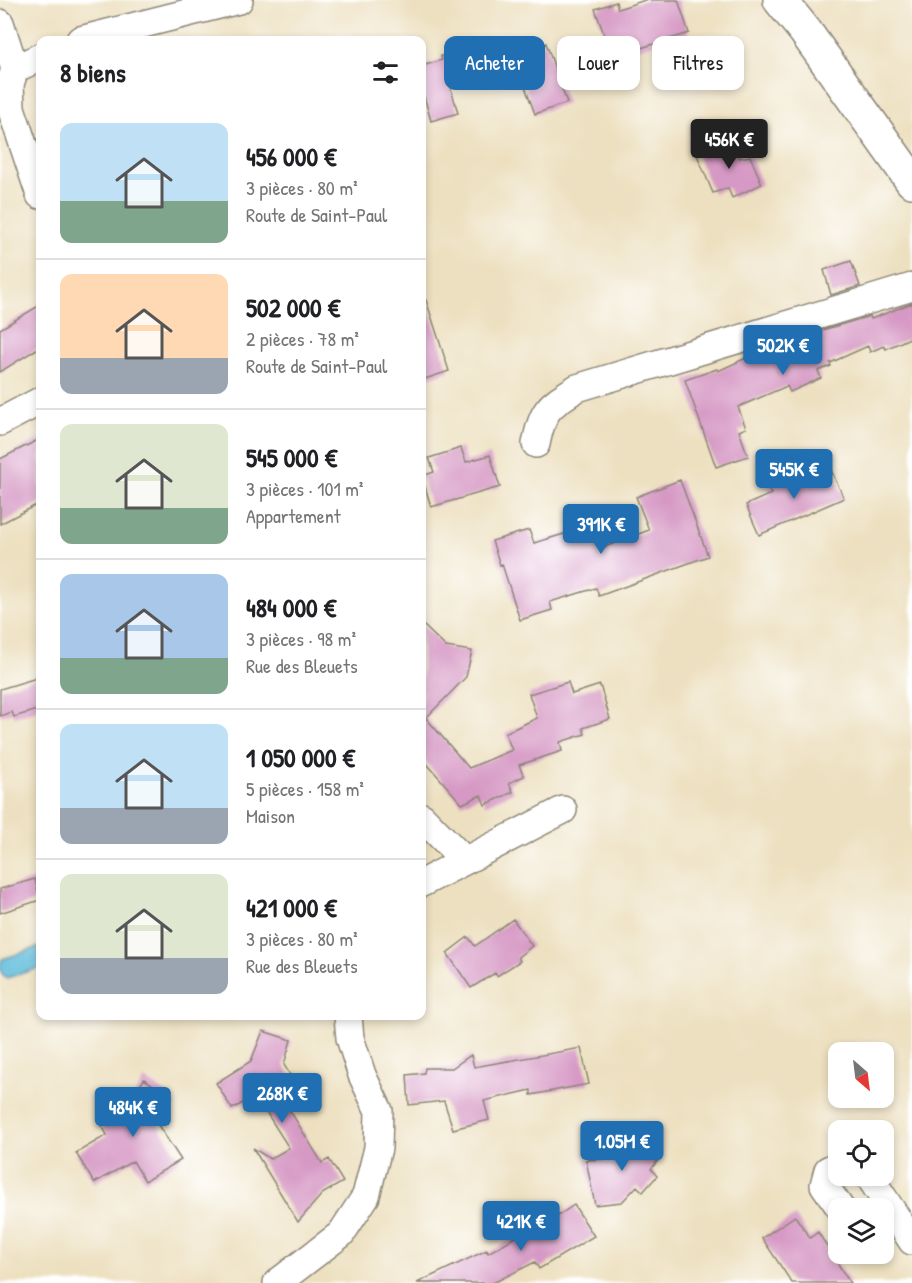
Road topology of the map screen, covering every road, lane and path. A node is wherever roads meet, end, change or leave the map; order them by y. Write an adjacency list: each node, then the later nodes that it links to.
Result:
1 (239, 0): 3 (street)
2 (780, 0): 9 (street)
3 (162, 10): 5 (street)
4 (0, 23): 7 (street)
5 (91, 36)
6 (36, 59): 7 (street)
7 (15, 69): 8 (street)
8 (6, 104): 10 (street)
9 (912, 181)
10 (36, 184)
11 (912, 287): 14 (street)
12 (36, 402): 13 (street)
13 (0, 422)
14 (536, 444)
15 (563, 810): 17 (street)
16 (426, 821): 17 (street)
17 (464, 860): 18 (street)
18 (426, 881)
19 (348, 1020): 24 (street)
20 (828, 1170): 22 (street)
21 (874, 1186): 23 (street)
22 (833, 1198)
23 (901, 1238)
24 (277, 1283)

